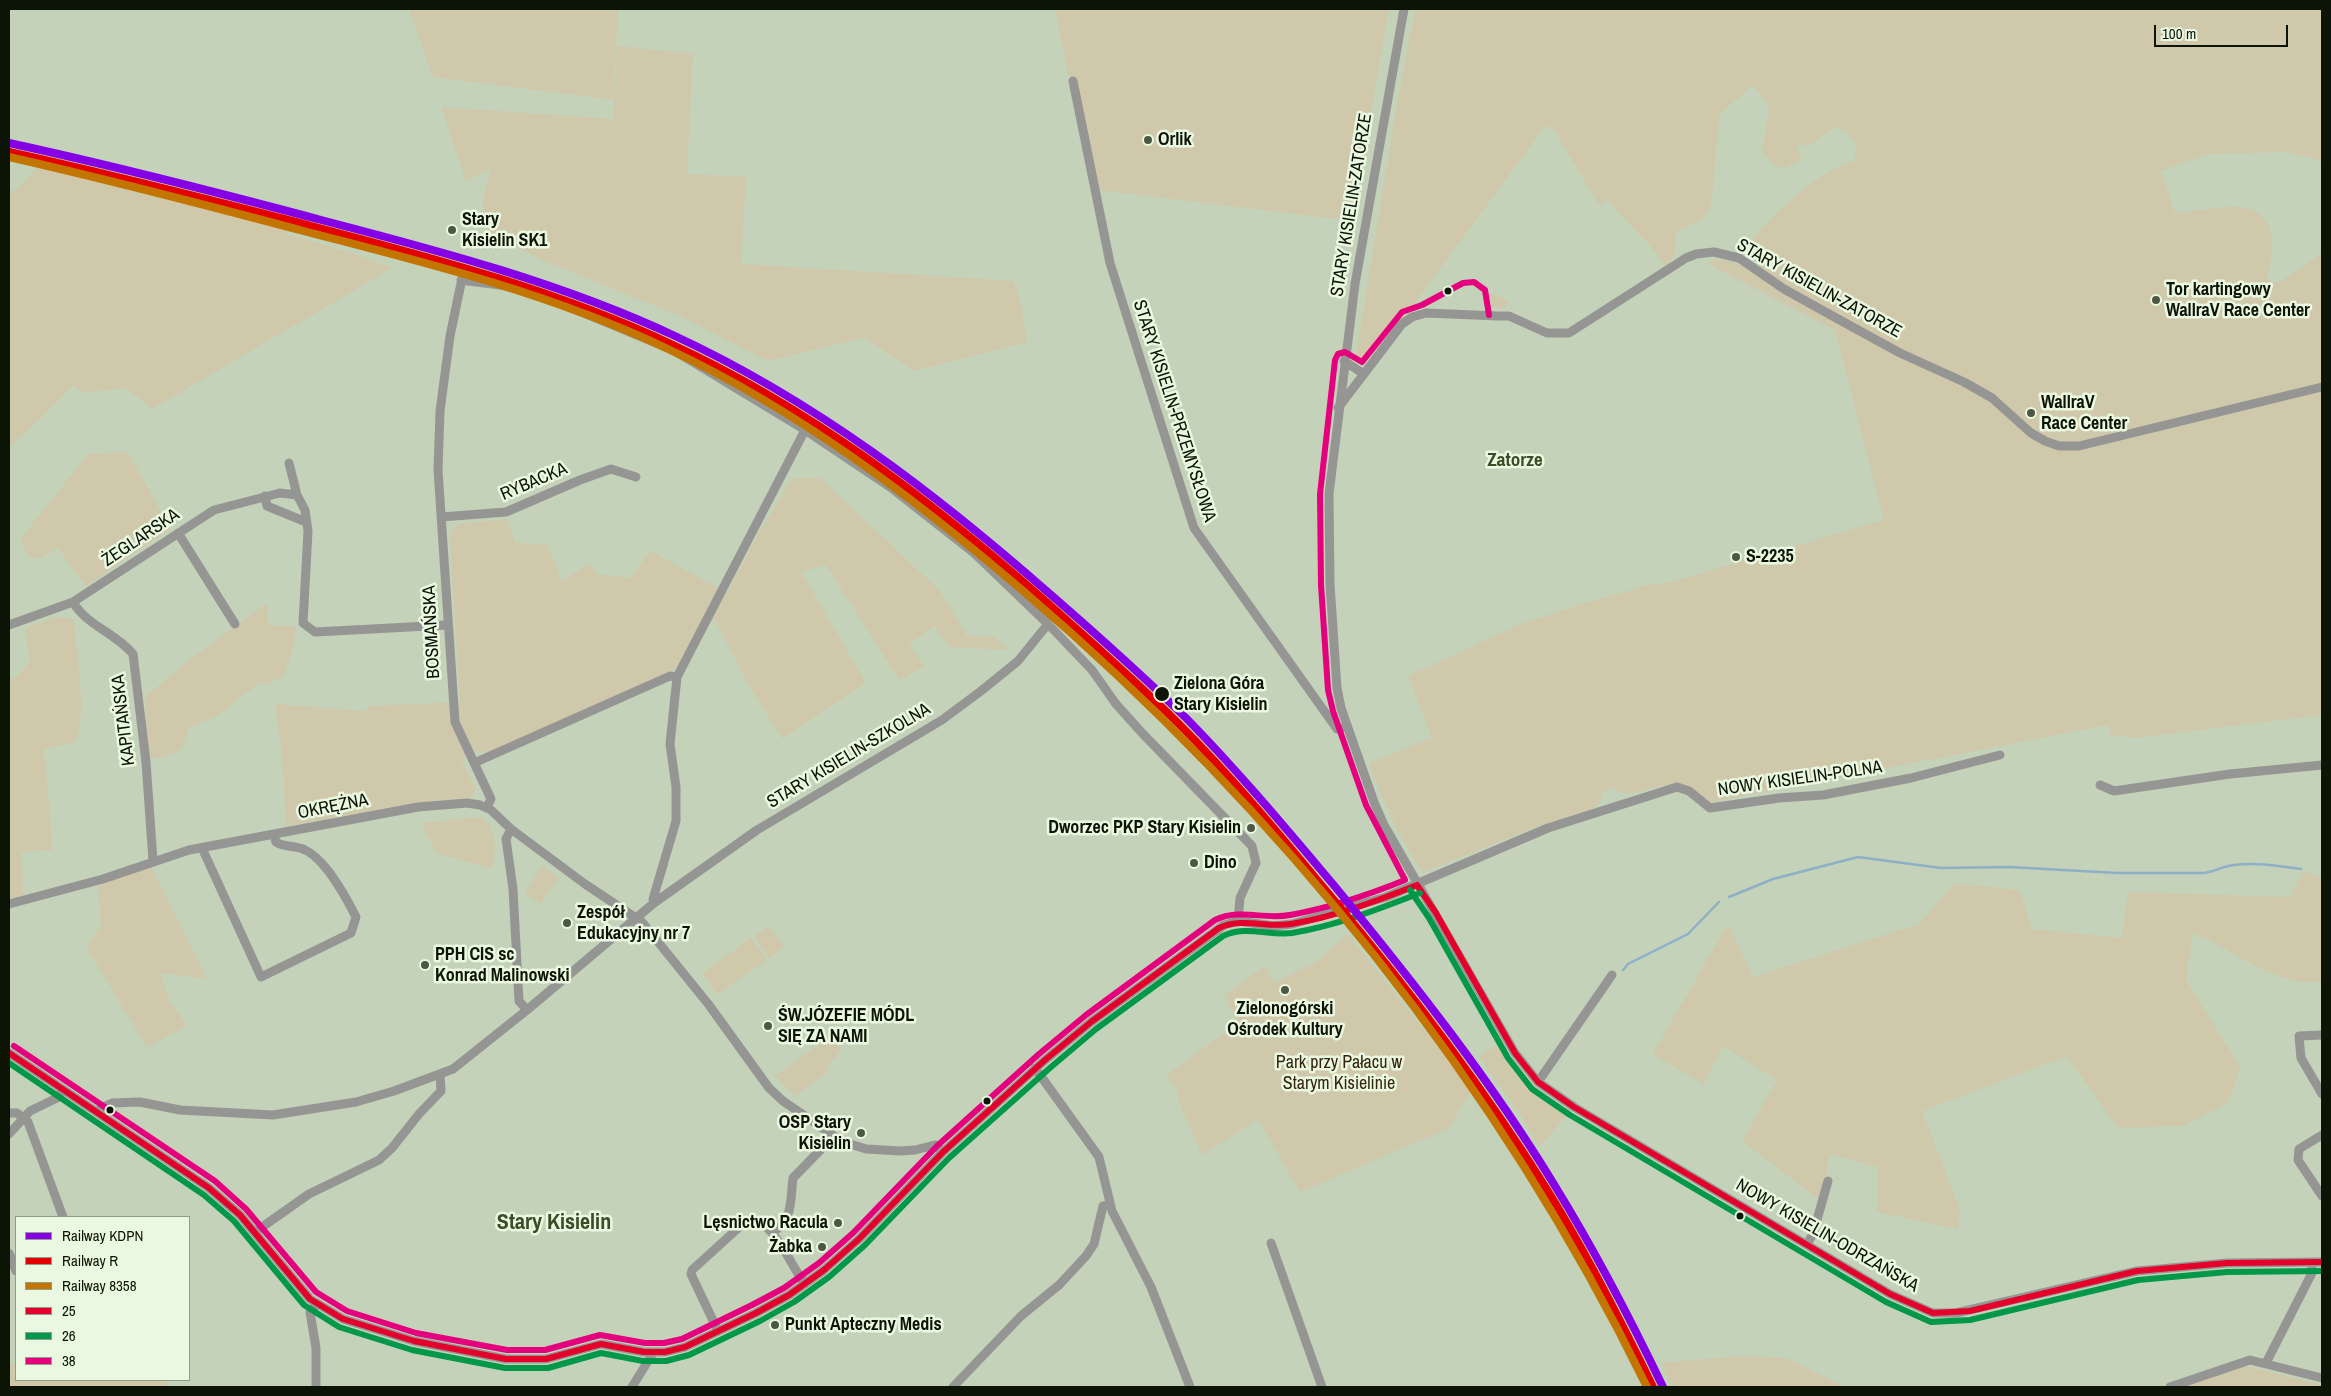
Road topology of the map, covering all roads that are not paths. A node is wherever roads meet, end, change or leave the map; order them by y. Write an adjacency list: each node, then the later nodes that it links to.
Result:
1 (1404, 9): 3 (street, STARY KISIELIN-ZATORZE)
2 (1073, 81): 21 (street, STARY KISIELIN-PRZEMYSŁOWA)
3 (1344, 361): 4 (street); 6 (street, STARY KISIELIN-ZATORZE)
4 (1364, 374): 5 (street, STARY KISIELIN-ZATORZE); 6 (street, STARY KISIELIN-ZATORZE)
5 (2322, 387)
6 (1338, 408): 21 (street, STARY KISIELIN-ZATORZE)
7 (805, 430): 12 (street, BOSMAŃSKA); 17 (street); 20 (street)
8 (289, 463): 10 (street)
9 (636, 476): 12 (street, RYBACKA)
10 (297, 495): 11 (street, ŻEGLARSKA); 13 (street)
11 (265, 496): 13 (street); 14 (street, ŻEGLARSKA)
12 (441, 517): 19 (street, BOSMAŃSKA)
13 (306, 522): 19 (street)
14 (178, 532): 15 (street, ŻEGLARSKA); 16 (street)
15 (73, 602): 18 (street, ŻEGLARSKA); 30 (street, KAPITAŃSKA)
16 (235, 624)
17 (1048, 624): 32 (street, STARY KISIELIN-SZKOLNA); 36 (street)
18 (9, 625)
19 (448, 625): 23 (street, BOSMAŃSKA)
20 (677, 677): 23 (street); 32 (street)
21 (1348, 728): 31 (street, STARY KISIELIN-ZATORZE)
22 (2000, 755): 31 (street, NOWY KISIELIN-POLNA)
23 (474, 763): 26 (street, BOSMAŃSKA)
24 (2322, 765): 25 (street)
25 (2100, 785)
26 (487, 807): 27 (street); 28 (street, OKRĘŻNA)
27 (511, 829): 35 (street); 38 (street)
28 (274, 835): 29 (street, OKRĘŻNA); 29 (street)
29 (202, 848): 30 (street, OKRĘŻNA)
30 (153, 861): 33 (street, OKRĘŻNA)
31 (1417, 885): 34 (street, STARY KISIELIN-ZATORZE); 36 (street)
32 (654, 903): 35 (street, STARY KISIELIN-SZKOLNA)
33 (9, 904)
34 (1436, 914): 43 (street, NOWY KISIELIN-ODRZAŃSKA)
35 (636, 916): 38 (street, STARY KISIELIN-SZKOLNA); 51 (street)
36 (1238, 921): 41 (street)
37 (1612, 975): 43 (street)
38 (527, 1010): 42 (street, STARY KISIELIN-SZKOLNA)
39 (2322, 1035): 45 (street)
40 (9, 1053): 44 (street)
41 (1036, 1068): 52 (street); 55 (street)
42 (440, 1074): 46 (street, STARY KISIELIN-SZKOLNA); 57 (street)
43 (1538, 1082): 60 (street, NOWY KISIELIN-ODRZAŃSKA)
44 (64, 1090): 46 (street); 48 (street)
45 (2322, 1094)
46 (98, 1112): 57 (street)
47 (9, 1113): 48 (street)
48 (23, 1118): 49 (street); 56 (street)
49 (9, 1134)
50 (2322, 1135): 54 (street)
51 (834, 1136): 52 (street); 58 (street)
52 (943, 1152): 65 (street)
53 (1828, 1181): 60 (street)
54 (2322, 1196)
55 (1110, 1204): 73 (street); 74 (street)
56 (63, 1216)
57 (255, 1232): 66 (street)
58 (772, 1233): 65 (street); 67 (street)
59 (1271, 1243): 75 (street)
60 (1807, 1244): 63 (street, NOWY KISIELIN-ODRZAŃSKA)
61 (9, 1253): 64 (street)
62 (2322, 1262): 63 (street, NOWY KISIELIN-ODRZAŃSKA)
63 (2312, 1263): 69 (street)
64 (15, 1268)
65 (805, 1284): 67 (street)
66 (317, 1304): 68 (street); 71 (street)
67 (718, 1331): 68 (street)
68 (653, 1352): 72 (street)
69 (2266, 1363): 70 (street); 76 (street)
70 (2322, 1378)
71 (316, 1387)
72 (632, 1387)
73 (953, 1387)
74 (1190, 1387)
75 (1322, 1387)
76 (2170, 1387)

